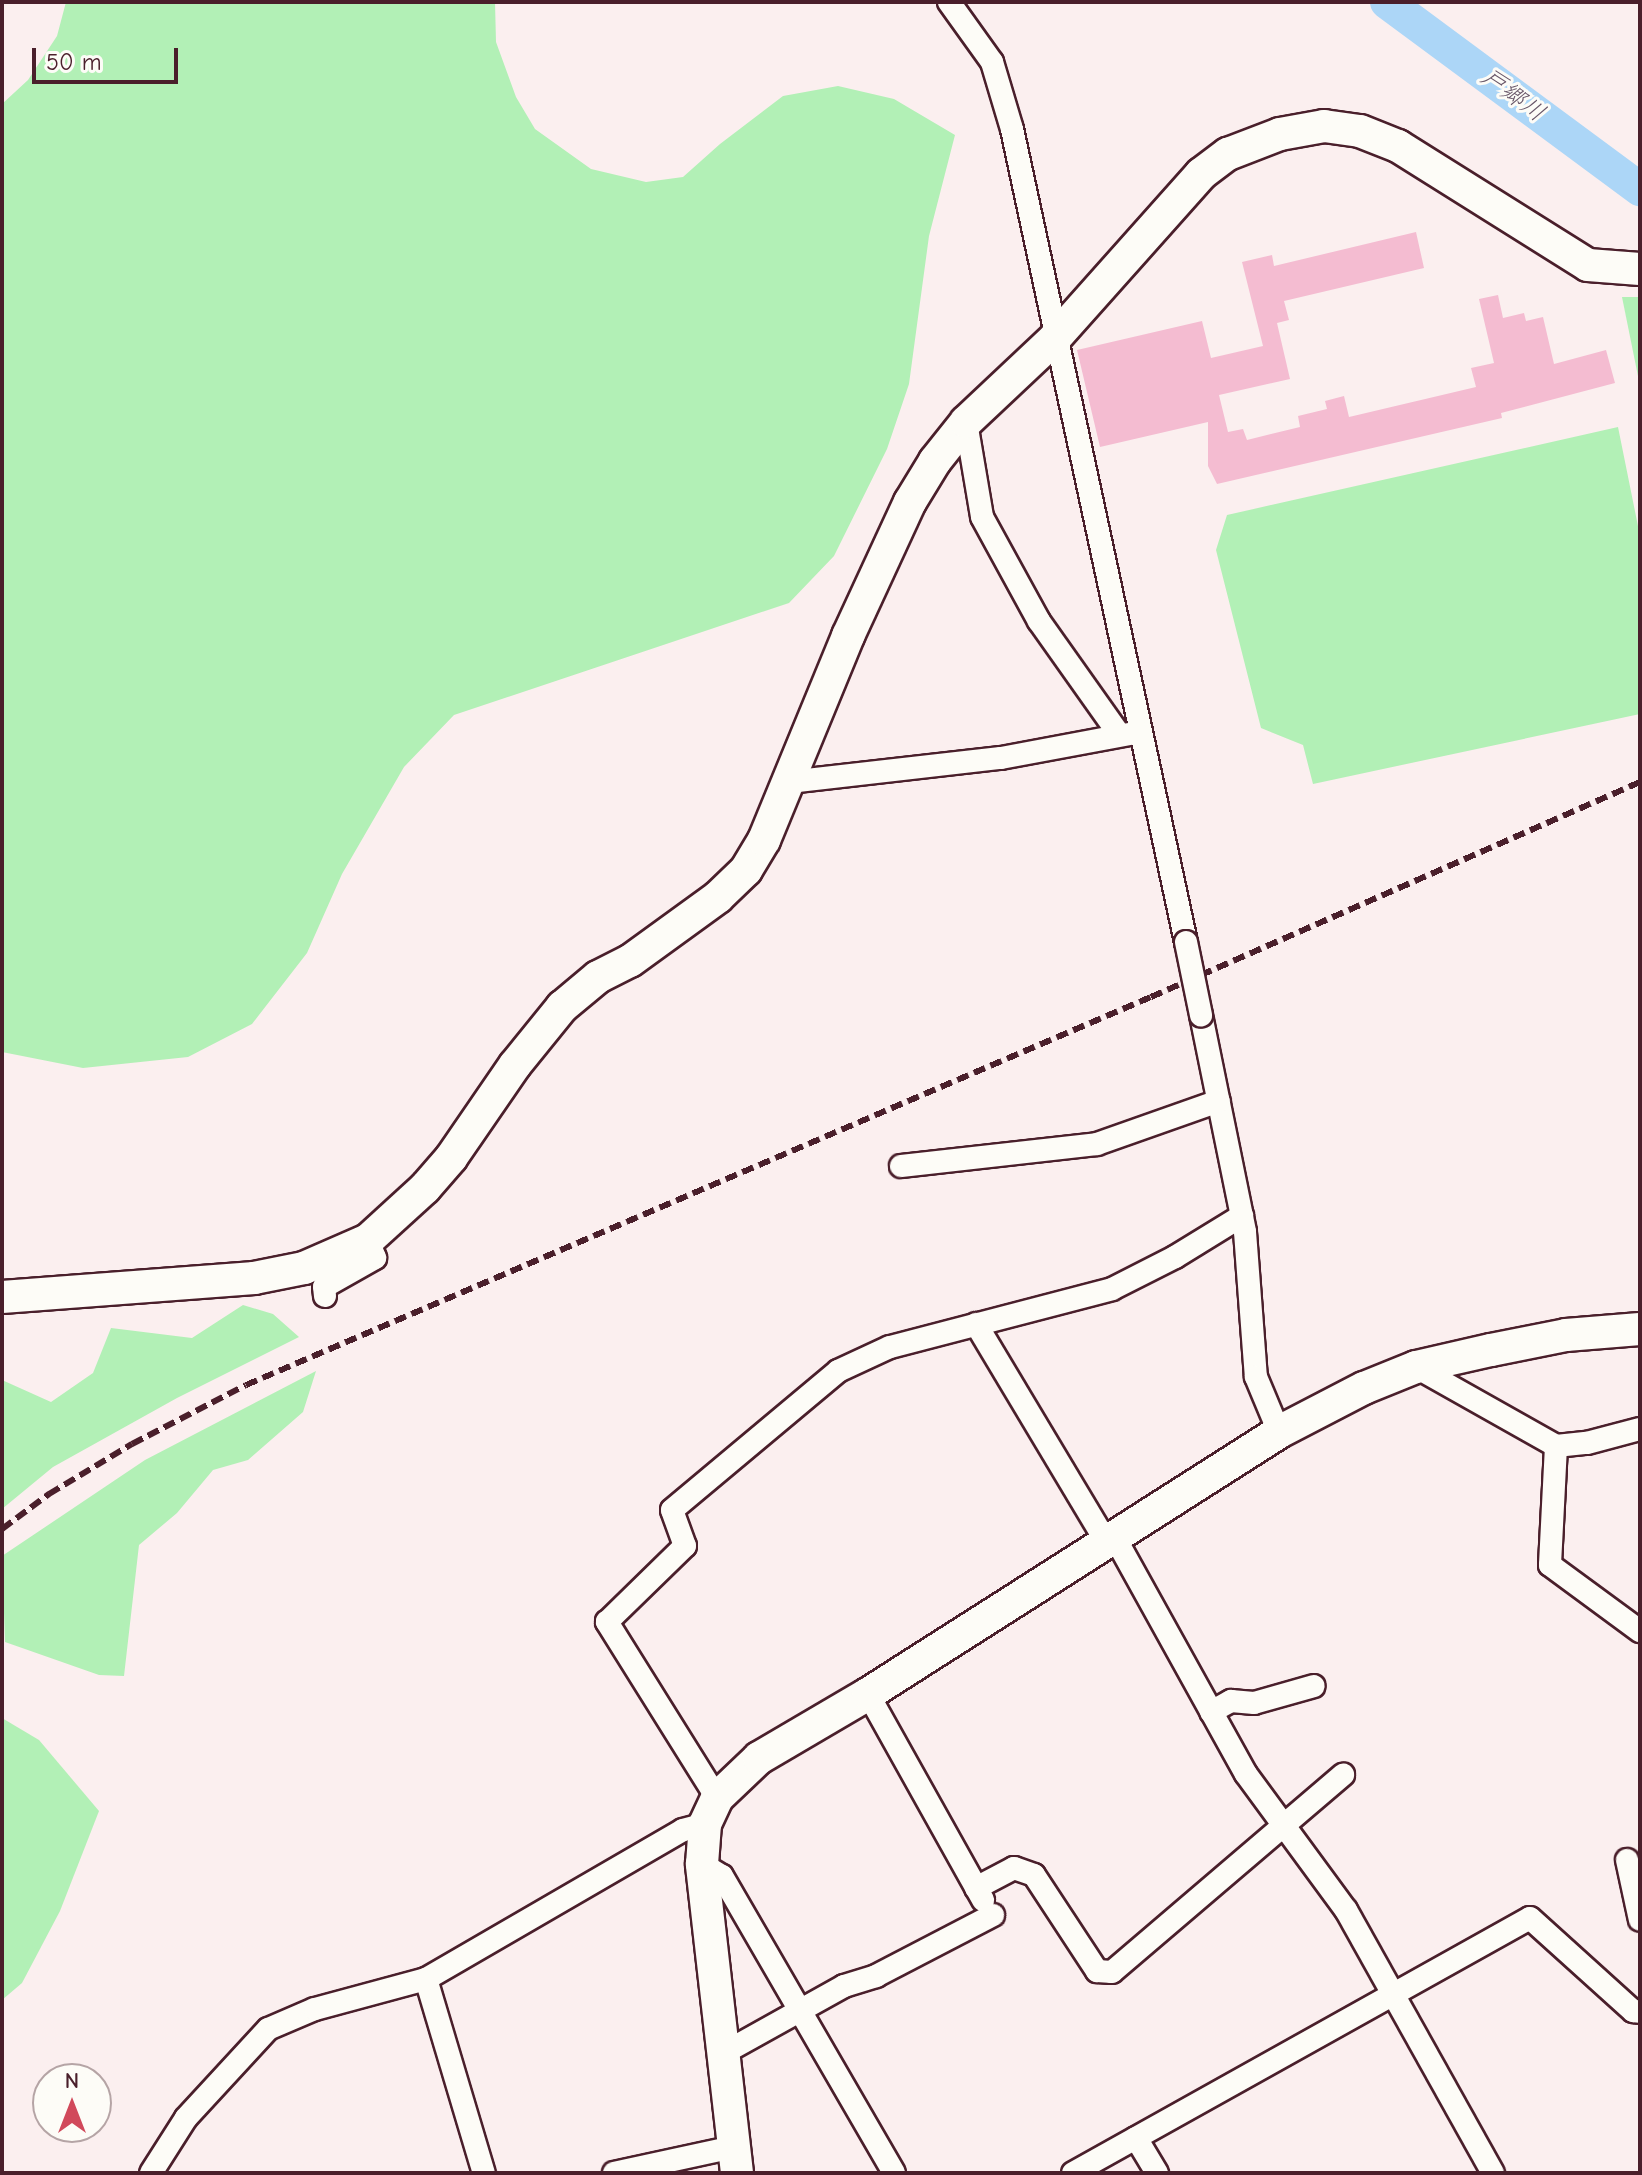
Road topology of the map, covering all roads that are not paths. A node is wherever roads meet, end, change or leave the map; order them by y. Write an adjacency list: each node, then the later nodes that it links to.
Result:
1 (949, 2): 3 (street)
2 (1640, 269): 3 (street)
3 (1055, 338): 4 (street); 5 (street)
4 (966, 422): 5 (street); 6 (street)
5 (1130, 733): 6 (street); 7 (street, bridge)
6 (789, 782): 10 (street)
7 (1219, 1101): 8 (street); 9 (street)
8 (901, 1166)
9 (1242, 1216): 13 (street); 17 (street)
10 (368, 1240): 11 (street); 12 (street)
11 (325, 1296)
12 (2, 1297)
13 (976, 1324): 19 (street); 25 (street)
14 (1640, 1329): 15 (street)
15 (1416, 1367): 17 (street); 18 (street)
16 (1640, 1429): 18 (street)
17 (1279, 1432): 19 (street)
18 (1556, 1446): 20 (street)
19 (1110, 1539): 22 (street); 23 (street)
20 (1640, 1631)
21 (1314, 1686): 23 (street)
22 (868, 1694): 25 (street); 29 (street)
23 (1211, 1712): 26 (street)
24 (1343, 1775): 26 (street)
25 (711, 1811): 28 (street); 31 (street)
26 (1283, 1828): 29 (street); 32 (street)
27 (1627, 1860): 30 (street)
28 (702, 1864): 33 (street); 35 (street)
29 (976, 1888): 33 (street)
30 (1640, 1920)
31 (426, 1979): 38 (street); 39 (street)
32 (1391, 1996): 34 (street); 36 (street); 44 (street)
33 (798, 2012): 35 (street); 41 (street)
34 (1640, 2012)
35 (722, 2054): 37 (street)
36 (1136, 2138): 42 (street); 43 (street)
37 (735, 2160): 40 (street)
38 (151, 2173)
39 (484, 2173)
40 (614, 2173)
41 (894, 2173)
42 (1073, 2173)
43 (1157, 2173)
44 (1493, 2173)

